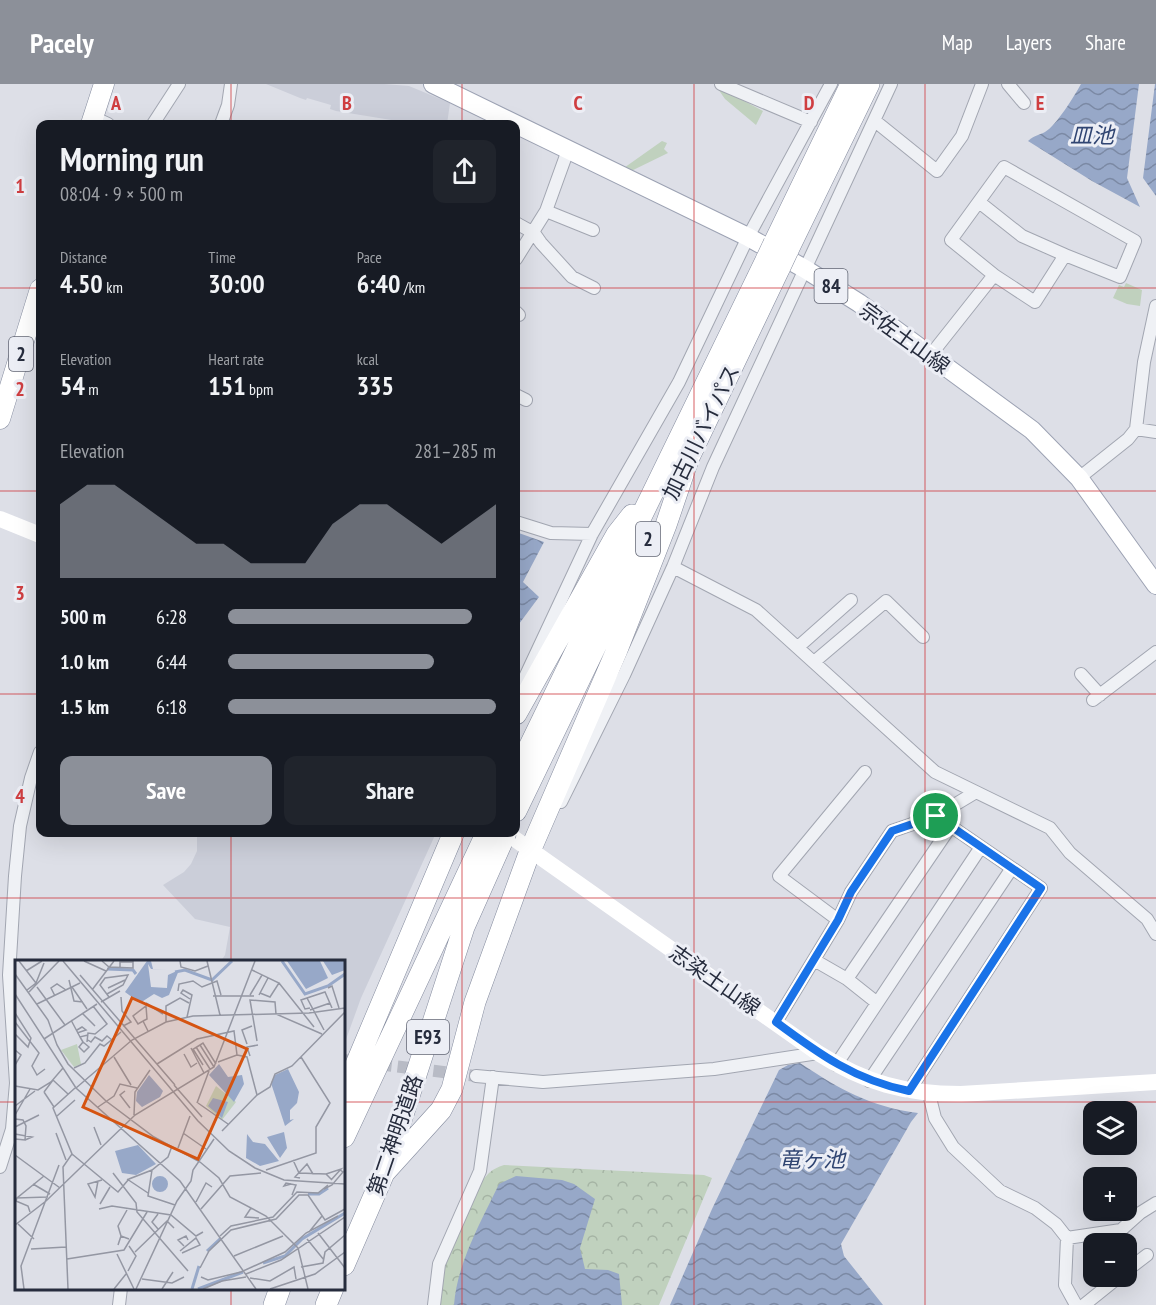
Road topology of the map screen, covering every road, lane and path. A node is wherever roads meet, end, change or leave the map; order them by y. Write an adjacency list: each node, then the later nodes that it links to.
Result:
1 (104, 84): 13 (highway)
2 (179, 84): 14 (street)
3 (231, 84): 15 (street)
4 (434, 84): 16 (main road, 宗佐土山線 / 84)
5 (721, 84): 18 (street)
6 (831, 84): 18 (street)
7 (851, 84): 28 (highway, 加古川バイパス / 2)
8 (869, 84): 28 (highway, 加古川バイパス / 2)
9 (891, 84): 17 (street)
10 (982, 84): 17 (street)
11 (1008, 84): 12 (street)
12 (1024, 103)
13 (98, 120)
14 (156, 120)
15 (222, 120)
16 (507, 120)
17 (875, 121): 30 (street)
18 (811, 122): 26 (street)
19 (520, 126): 20 (main road, 宗佐土山線 / 84)
20 (568, 150): 22 (street); 26 (main road, 宗佐土山線 / 84)
21 (979, 202): 29 (street); 29 (street); 31 (street)
22 (546, 211): 24 (street); 25 (street)
23 (520, 225): 25 (street)
24 (593, 230)
25 (534, 233): 27 (street); 32 (street)
26 (748, 237): 30 (main road, 宗佐土山線 / 84); 45 (street)
27 (520, 254)
28 (777, 254): 39 (highway, 加古川バイパス / 2); 41 (highway, 加古川バイパス / 2)
29 (1065, 255): 31 (street)
30 (805, 269): 35 (main road, 宗佐土山線 / 84); 46 (street)
31 (994, 275): 35 (street)
32 (594, 288)
33 (36, 302): 36 (highway, 2)
34 (1156, 306): 37 (street)
35 (929, 357): 40 (main road, 宗佐土山線 / 84)
36 (0, 418)
37 (1136, 429): 38 (street); 40 (street)
38 (1156, 432)
39 (688, 460): 60 (highway, 加古川バイパス / 2); 66 (highway)
40 (1078, 478): 47 (main road, 宗佐土山線 / 84)
41 (658, 484): 55 (highway); 56 (highway, 加古川バイパス / 2)
42 (0, 519): 44 (main road)
43 (520, 523): 45 (street)
44 (36, 533)
45 (592, 534): 54 (street)
46 (673, 567): 50 (street); 66 (street)
47 (1156, 585)
48 (851, 600): 50 (street)
49 (923, 638): 52 (street)
50 (798, 647): 52 (street)
51 (1156, 652): 53 (street)
52 (814, 662): 59 (street)
53 (1080, 674)
54 (520, 687)
55 (520, 707)
56 (520, 766)
57 (36, 770): 74 (street)
58 (865, 772): 68 (street)
59 (976, 792): 61 (street); 69 (street)
60 (520, 803)
61 (936, 816): 62 (street); 68 (street)
62 (951, 826): 65 (street); 71 (street)
63 (452, 837): 85 (highway)
64 (497, 837): 66 (main road, 志染土山線); 86 (highway, 第二神明道路 / E93); 88 (highway, 第二神明道路 / E93)
65 (981, 847): 67 (street); 72 (street)
66 (530, 851): 73 (main road, 志染土山線); 88 (highway)
67 (1012, 868): 80 (street); 82 (street)
68 (838, 920): 70 (street)
69 (1156, 934)
70 (814, 960): 71 (street); 73 (street)
71 (847, 979): 72 (street)
72 (876, 1002): 76 (street)
73 (776, 1022): 75 (main road, 志染土山線)
74 (6, 1023): 78 (street)
75 (818, 1053): 76 (main road, 志染土山線); 79 (street)
76 (836, 1065): 80 (main road, 志染土山線)
77 (476, 1076): 79 (street)
78 (15, 1077)
79 (493, 1077): 101 (street)
80 (869, 1081): 82 (main road, 志染土山線)
81 (1156, 1082): 84 (main road, 志染土山線)
82 (909, 1091): 84 (main road, 志染土山線)
83 (15, 1094): 87 (street)
84 (929, 1094): 90 (street)
85 (345, 1108)
86 (345, 1135)
87 (0, 1167)
88 (384, 1173): 92 (highway, 第二神明道路 / E93)
89 (1156, 1203): 90 (street)
90 (1067, 1238): 102 (street)
91 (1147, 1255): 93 (street)
92 (345, 1263)
93 (1137, 1263)
94 (1106, 1287): 103 (street)
95 (121, 1290): 98 (street)
96 (279, 1290): 99 (highway)
97 (332, 1290): 100 (highway)
98 (119, 1305)
99 (274, 1305)
100 (326, 1305)
101 (434, 1305)
102 (1076, 1305)
103 (1084, 1305)

